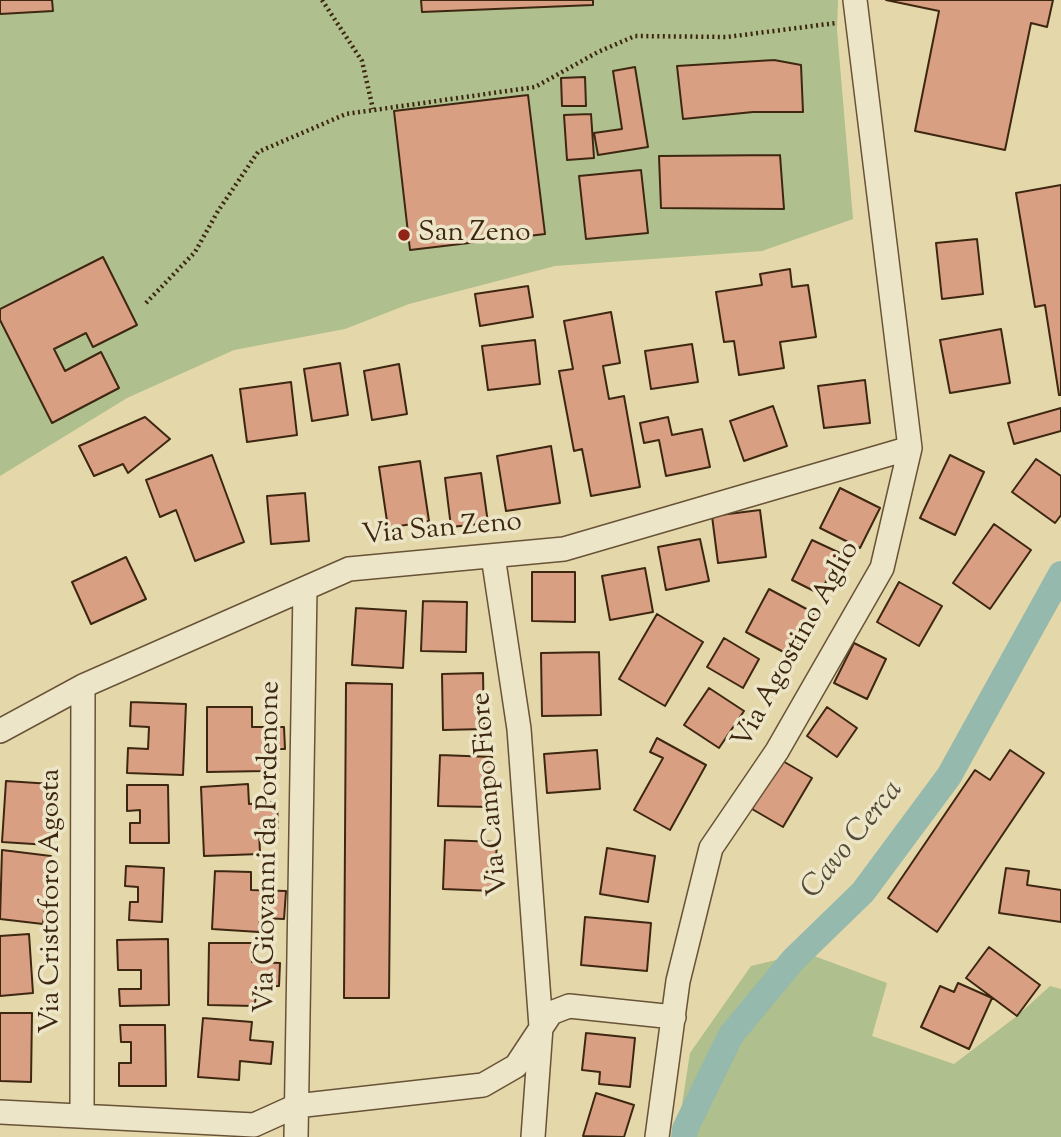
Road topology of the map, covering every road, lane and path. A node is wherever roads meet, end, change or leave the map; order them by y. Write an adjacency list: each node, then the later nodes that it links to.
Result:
1 (323, 0): 3 (path)
2 (855, 10): 3 (path); 5 (street, Via Agostino Aglio)
3 (373, 109): 4 (path)
4 (146, 303)
5 (910, 447): 6 (street, Via San Zeno); 10 (street, Via Agostino Aglio)
6 (493, 556): 7 (street, Via San Zeno); 11 (street, Via Campo Fiore)
7 (305, 589): 8 (street, Via San Zeno); 12 (street, Via Giovanni da Pordenone)
8 (83, 686): 9 (street, Via San Zeno); 14 (street, Via Cristoforo Agosta)
9 (0, 731)
10 (674, 1017): 11 (street); 17 (street, Via Agostino Aglio)
11 (541, 1027): 12 (street); 16 (street, Via Campo Fiore)
12 (296, 1106): 14 (street); 15 (street, Via Giovanni da Pordenone)
13 (0, 1112): 14 (street)
14 (82, 1116)
15 (296, 1137)
16 (533, 1137)
17 (657, 1137)

